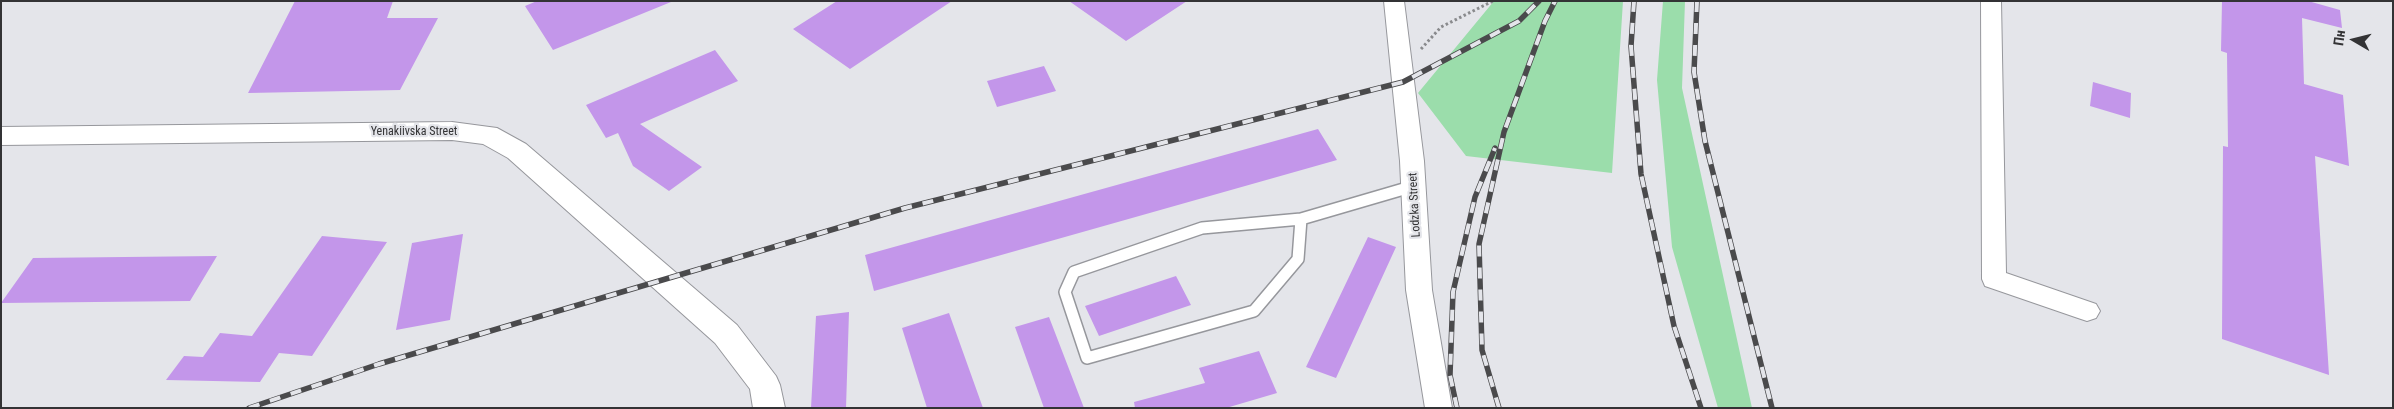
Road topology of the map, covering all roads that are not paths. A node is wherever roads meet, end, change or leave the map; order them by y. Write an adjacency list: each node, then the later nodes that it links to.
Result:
1 (1394, 1): 4 (street, Lodzka Street)
2 (1991, 1): 6 (street)
3 (1, 136): 7 (street, Yenakiivska Street)
4 (1414, 186): 5 (lane); 8 (street, Lodzka Street)
5 (1301, 219): 5 (lane)
6 (2087, 311)
7 (768, 408)
8 (1439, 408)

